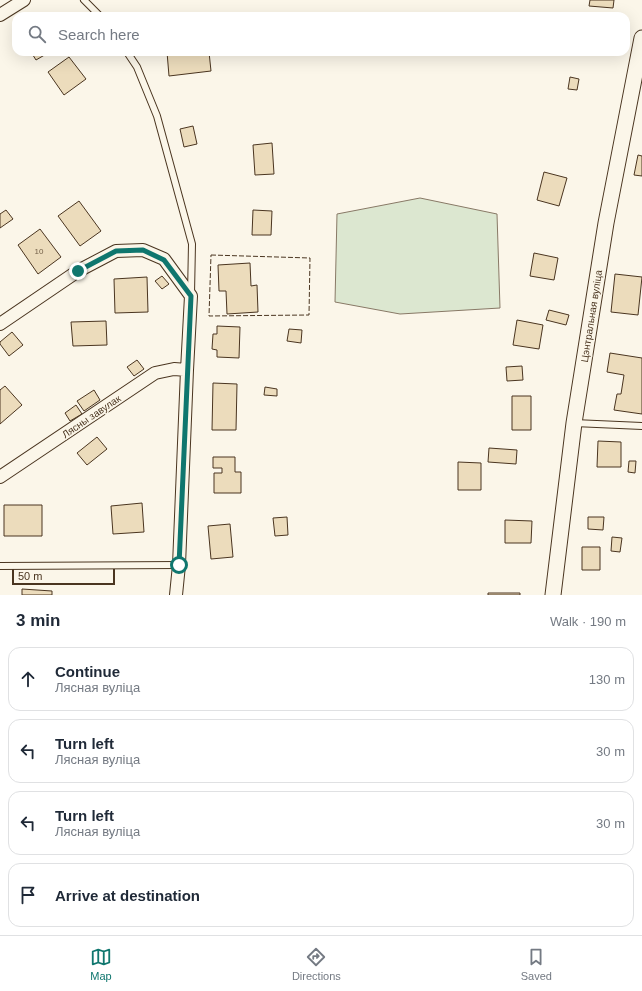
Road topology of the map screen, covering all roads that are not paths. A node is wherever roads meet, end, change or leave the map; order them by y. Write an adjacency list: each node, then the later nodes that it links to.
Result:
1 (24, 0): 4 (street)
2 (84, 0): 3 (lane)
3 (96, 12)
4 (0, 15)
5 (642, 38): 10 (street, Цэнтральная вуліца)
6 (130, 56): 7 (lane)
7 (191, 296): 8 (street); 9 (street)
8 (0, 324)
9 (187, 370): 12 (street, Лясны завулак); 13 (street)
10 (574, 423): 11 (lane); 16 (street, Цэнтральная вуліца)
11 (642, 426)
12 (0, 477)
13 (179, 565): 14 (lane); 15 (street)
14 (0, 566)
15 (176, 595)
16 (553, 595)

